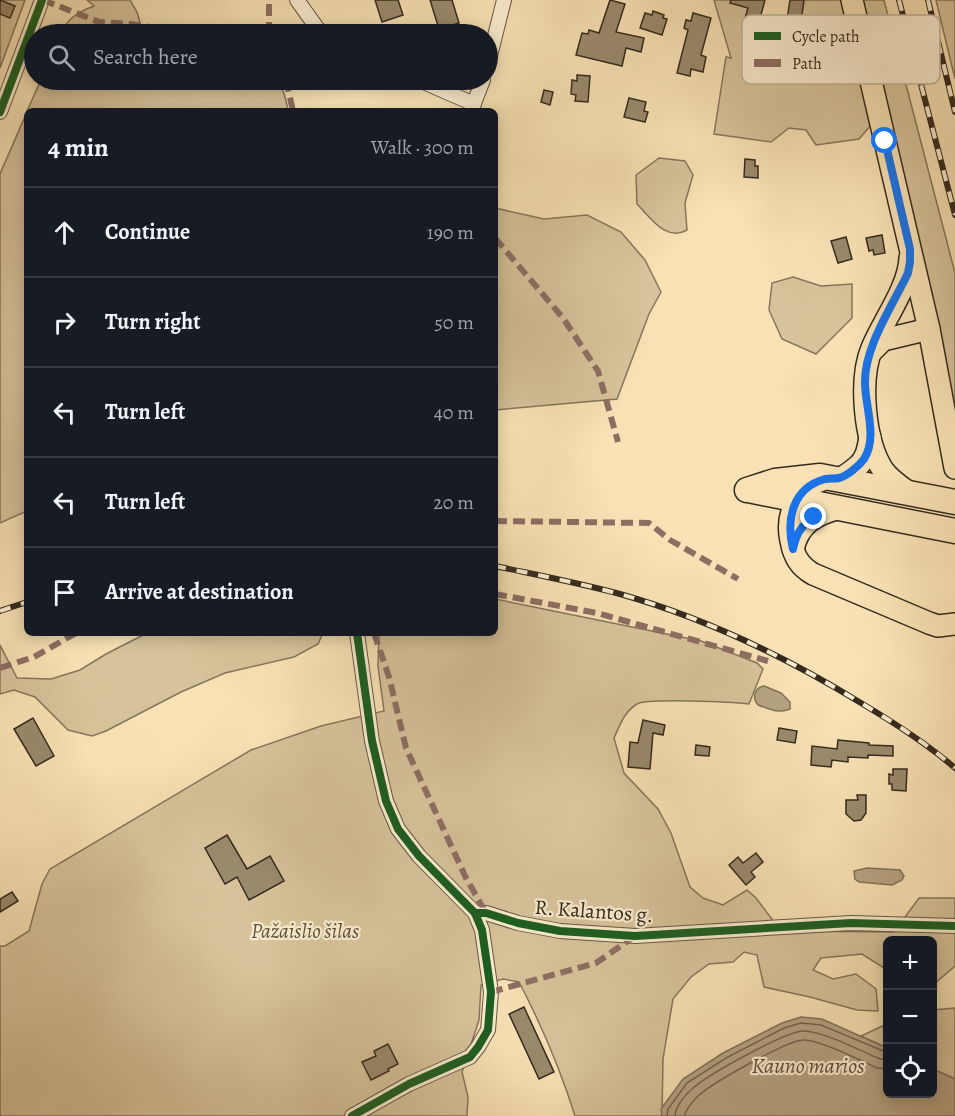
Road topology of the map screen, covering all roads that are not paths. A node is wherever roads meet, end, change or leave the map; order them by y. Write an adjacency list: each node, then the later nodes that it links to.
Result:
1 (42, 0): 6 (street)
2 (297, 0): 7 (street)
3 (504, 0): 8 (street)
4 (852, 0): 5 (main road)
5 (855, 15)
6 (33, 24)
7 (314, 24)
8 (498, 24)
9 (24, 48): 14 (street)
10 (872, 84): 15 (main road)
11 (439, 90): 13 (street)
12 (479, 90): 13 (street)
13 (472, 107)
14 (0, 112)
15 (910, 249): 16 (main road); 17 (main road)
16 (929, 329): 17 (main road); 19 (main road)
17 (869, 355): 18 (main road)
18 (870, 437): 20 (main road); 22 (main road)
19 (953, 458)
20 (840, 478): 21 (highway); 22 (highway); 23 (main road)
21 (747, 490): 23 (highway); 26 (main road)
22 (911, 494): 24 (highway)
23 (797, 500): 25 (highway); 26 (main road)
24 (955, 502)
25 (840, 508): 27 (highway); 28 (main road)
26 (790, 525): 28 (main road)
27 (955, 531)
28 (793, 549): 29 (main road)
29 (955, 624)
30 (357, 636): 31 (street)
31 (475, 913): 32 (street, R. Kalantos g.); 33 (street)
32 (955, 926)
33 (352, 1116)

